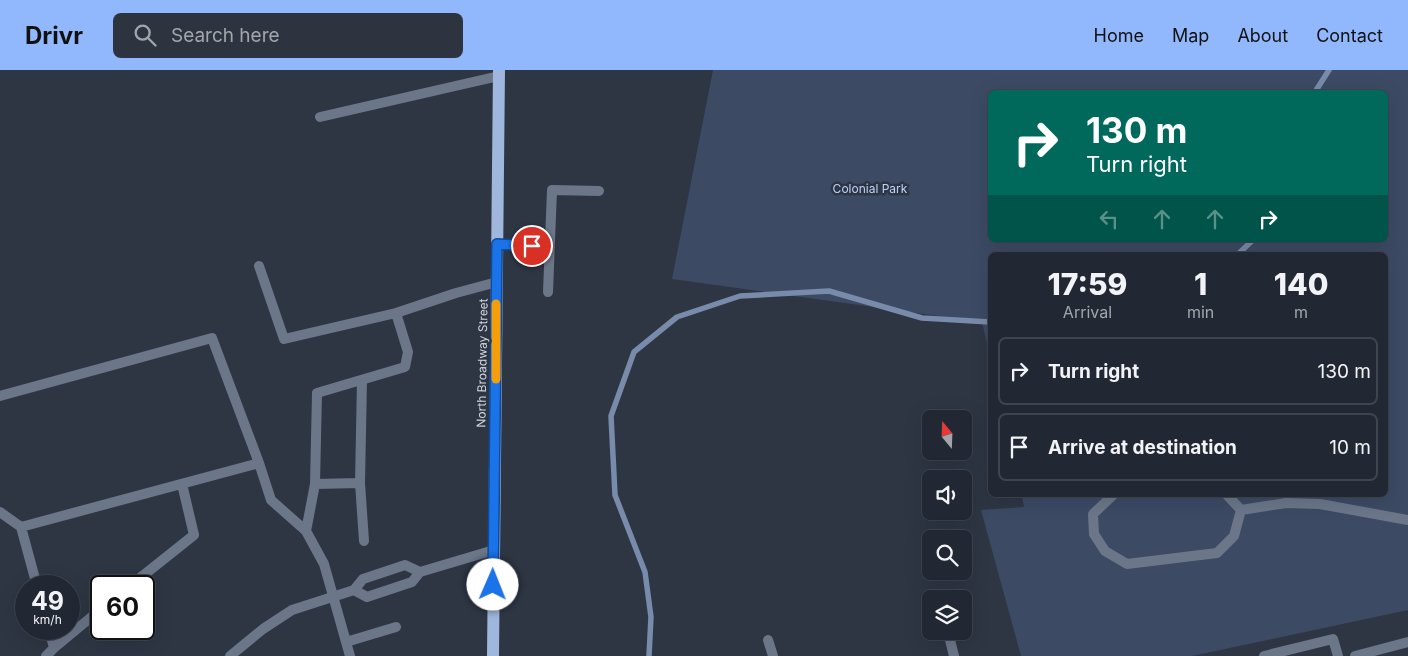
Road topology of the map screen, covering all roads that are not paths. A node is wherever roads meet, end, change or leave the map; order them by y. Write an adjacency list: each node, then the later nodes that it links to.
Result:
1 (499, 73): 2 (street); 4 (main road, North Broadway Street)
2 (320, 117)
3 (599, 191): 5 (street)
4 (497, 244): 5 (street); 7 (main road, North Broadway Street)
5 (550, 247): 8 (street)
6 (259, 266): 9 (street)
7 (496, 282): 9 (street); 24 (main road, North Broadway Street)
8 (548, 292)
9 (396, 312): 10 (street)
10 (362, 380): 13 (street); 15 (street)
11 (0, 396): 12 (street)
12 (259, 463): 14 (street); 22 (street)
13 (360, 483): 15 (street); 23 (street)
14 (182, 484): 21 (street); 27 (street)
15 (315, 484): 22 (street)
16 (1112, 497): 18 (street)
17 (1229, 497): 18 (street)
18 (1241, 510): 20 (street)
19 (0, 512): 21 (street)
20 (1408, 520)
21 (21, 527): 26 (street)
22 (306, 531): 29 (street)
23 (364, 541)
24 (494, 550): 25 (street); 41 (main road, North Broadway Street)
25 (420, 572): 28 (street); 28 (street)
26 (34, 575)
27 (144, 575)
28 (354, 590): 29 (street)
29 (334, 596): 35 (street); 39 (street)
30 (90, 618): 37 (street)
31 (396, 627): 35 (street)
32 (52, 640): 37 (street)
33 (768, 640): 42 (street)
34 (950, 640): 43 (street)
35 (346, 642): 40 (street)
36 (1408, 642): 46 (street)
37 (54, 648): 38 (street)
38 (46, 656)
39 (230, 656)
40 (350, 656)
41 (493, 656)
42 (772, 656)
43 (954, 656)
44 (1264, 656): 45 (street)
45 (1338, 656)
46 (1355, 656)

